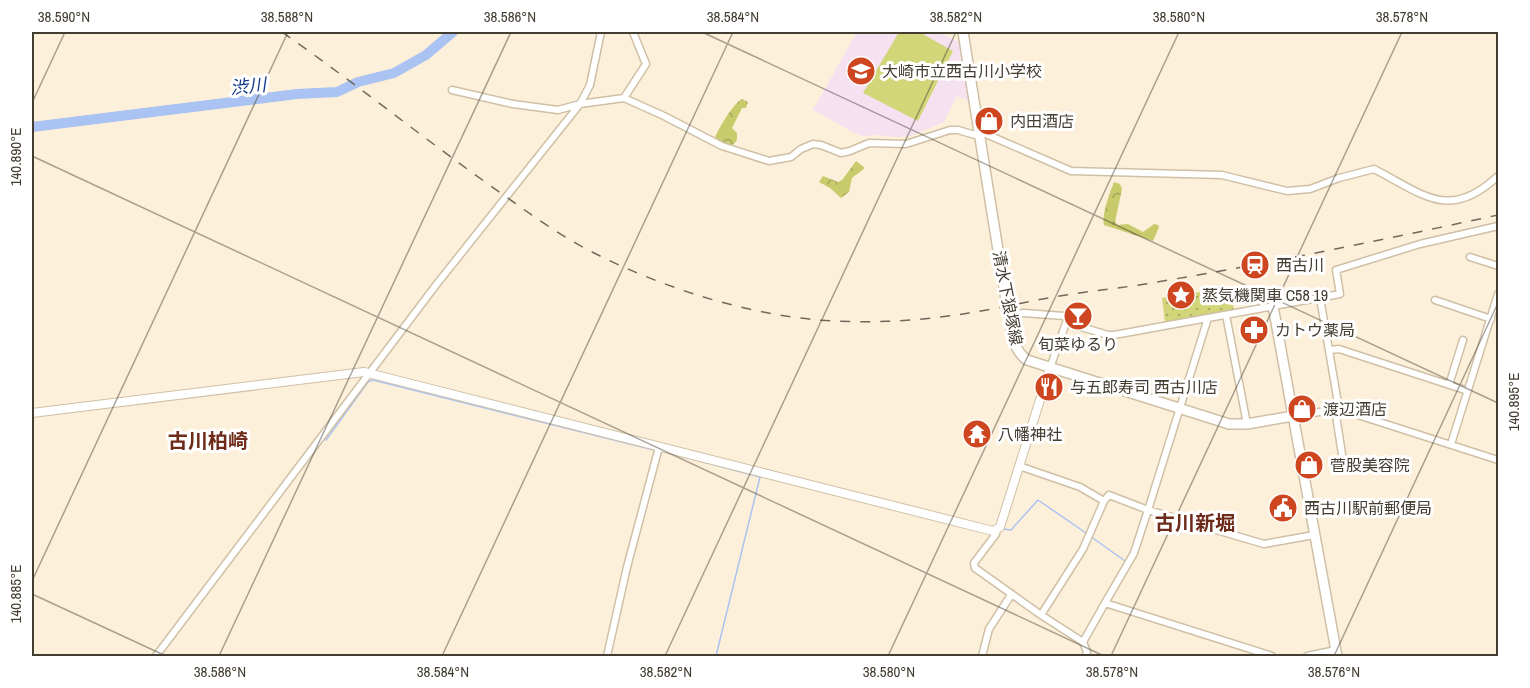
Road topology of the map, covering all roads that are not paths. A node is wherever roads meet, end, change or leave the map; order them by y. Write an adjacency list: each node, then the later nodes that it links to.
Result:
1 (601, 32): 6 (street)
2 (633, 32): 5 (street)
3 (963, 32): 7 (main road, 清水下狼塚線)
4 (452, 90): 6 (street)
5 (624, 98): 6 (street); 7 (street)
6 (580, 104): 24 (street)
7 (979, 132): 8 (street); 16 (main road, 清水下狼塚線)
8 (1498, 176)
9 (1498, 226): 13 (street)
10 (1470, 257): 11 (street)
11 (1498, 266)
12 (1498, 294): 19 (street)
13 (1320, 298): 15 (street); 22 (street)
14 (1435, 300): 19 (street)
15 (1272, 306): 17 (street); 30 (main road)
16 (1009, 315): 20 (street); 23 (main road, 清水下狼塚線)
17 (1226, 315): 18 (street); 31 (street)
18 (1208, 318): 20 (street); 27 (street)
19 (1491, 319): 26 (street)
20 (1067, 320): 23 (street)
21 (1462, 340): 25 (street)
22 (1329, 350): 25 (street); 28 (street)
23 (1050, 368): 27 (main road, 清水下狼塚線); 35 (street)
24 (368, 373): 29 (street); 33 (street); 46 (street)
25 (1449, 385): 26 (street)
26 (1468, 391): 32 (street)
27 (1180, 409): 31 (main road, 清水下狼塚線); 38 (street)
28 (1337, 409): 30 (street); 32 (street); 36 (street)
29 (32, 413)
30 (1293, 416): 31 (main road, 清水下狼塚線); 40 (main road)
31 (1246, 424)
32 (1451, 444): 34 (street)
33 (659, 447): 39 (street); 47 (street)
34 (1498, 460)
35 (1019, 466): 37 (street); 39 (street)
36 (1344, 467)
37 (1104, 501): 38 (street); 43 (street)
38 (1148, 510): 40 (street); 42 (street)
39 (996, 529): 41 (street)
40 (1314, 535): 45 (main road)
41 (1011, 595): 43 (street); 48 (street)
42 (1105, 603): 44 (street); 50 (street)
43 (1041, 615): 44 (street)
44 (1083, 642): 49 (street)
45 (1337, 653): 51 (street)
46 (156, 657)
47 (607, 657)
48 (982, 657)
49 (1086, 657)
50 (1272, 657)
51 (1307, 657)

